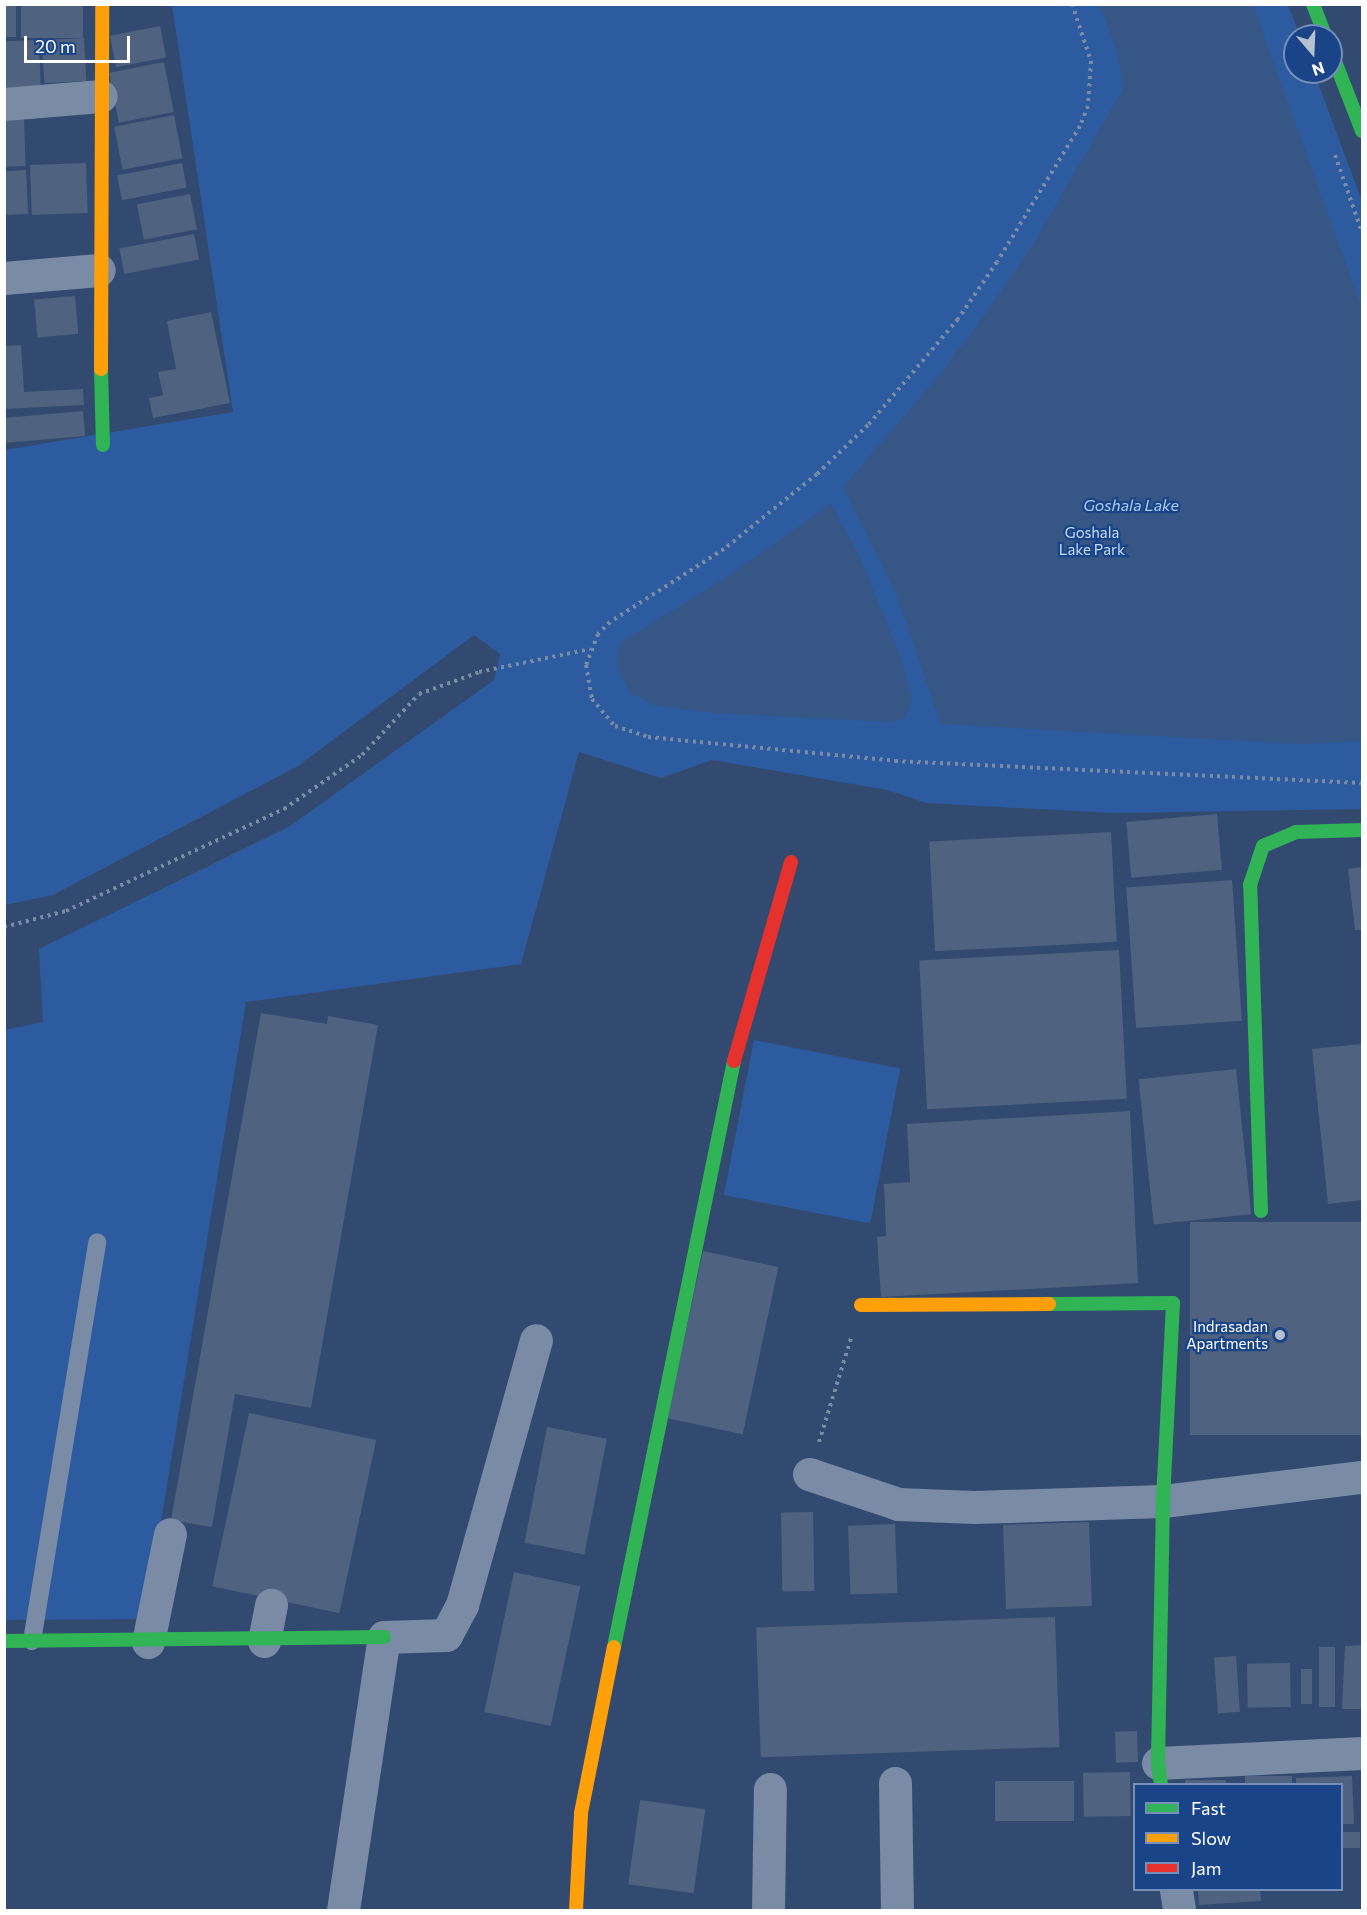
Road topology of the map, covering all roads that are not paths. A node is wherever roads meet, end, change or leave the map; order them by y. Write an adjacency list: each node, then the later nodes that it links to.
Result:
1 (102, 4): 5 (street)
2 (1312, 4): 3 (street)
3 (1320, 24)
4 (1343, 82): 7 (street)
5 (101, 96): 6 (street); 8 (street)
6 (4, 104)
7 (1362, 131)
8 (99, 270): 9 (street); 10 (street)
9 (4, 278)
10 (103, 445)
11 (1362, 830): 13 (street)
12 (791, 862): 33 (street)
13 (1261, 1211)
14 (97, 1242): 24 (lane)
15 (861, 1305): 19 (street)
16 (536, 1340): 22 (street)
17 (809, 1473): 19 (street)
18 (1362, 1477): 19 (street)
19 (1163, 1501): 28 (street)
20 (170, 1534): 26 (street)
21 (271, 1605): 25 (street)
22 (384, 1637): 25 (street); 32 (street)
23 (4, 1641): 24 (street)
24 (32, 1641): 26 (street)
25 (264, 1641): 26 (street)
26 (148, 1642)
27 (1362, 1753): 28 (street)
28 (1159, 1774)
29 (895, 1782): 35 (street)
30 (770, 1789): 34 (street)
31 (1176, 1891): 36 (street)
32 (343, 1911)
33 (576, 1911)
34 (768, 1911)
35 (897, 1911)
36 (1179, 1911)

